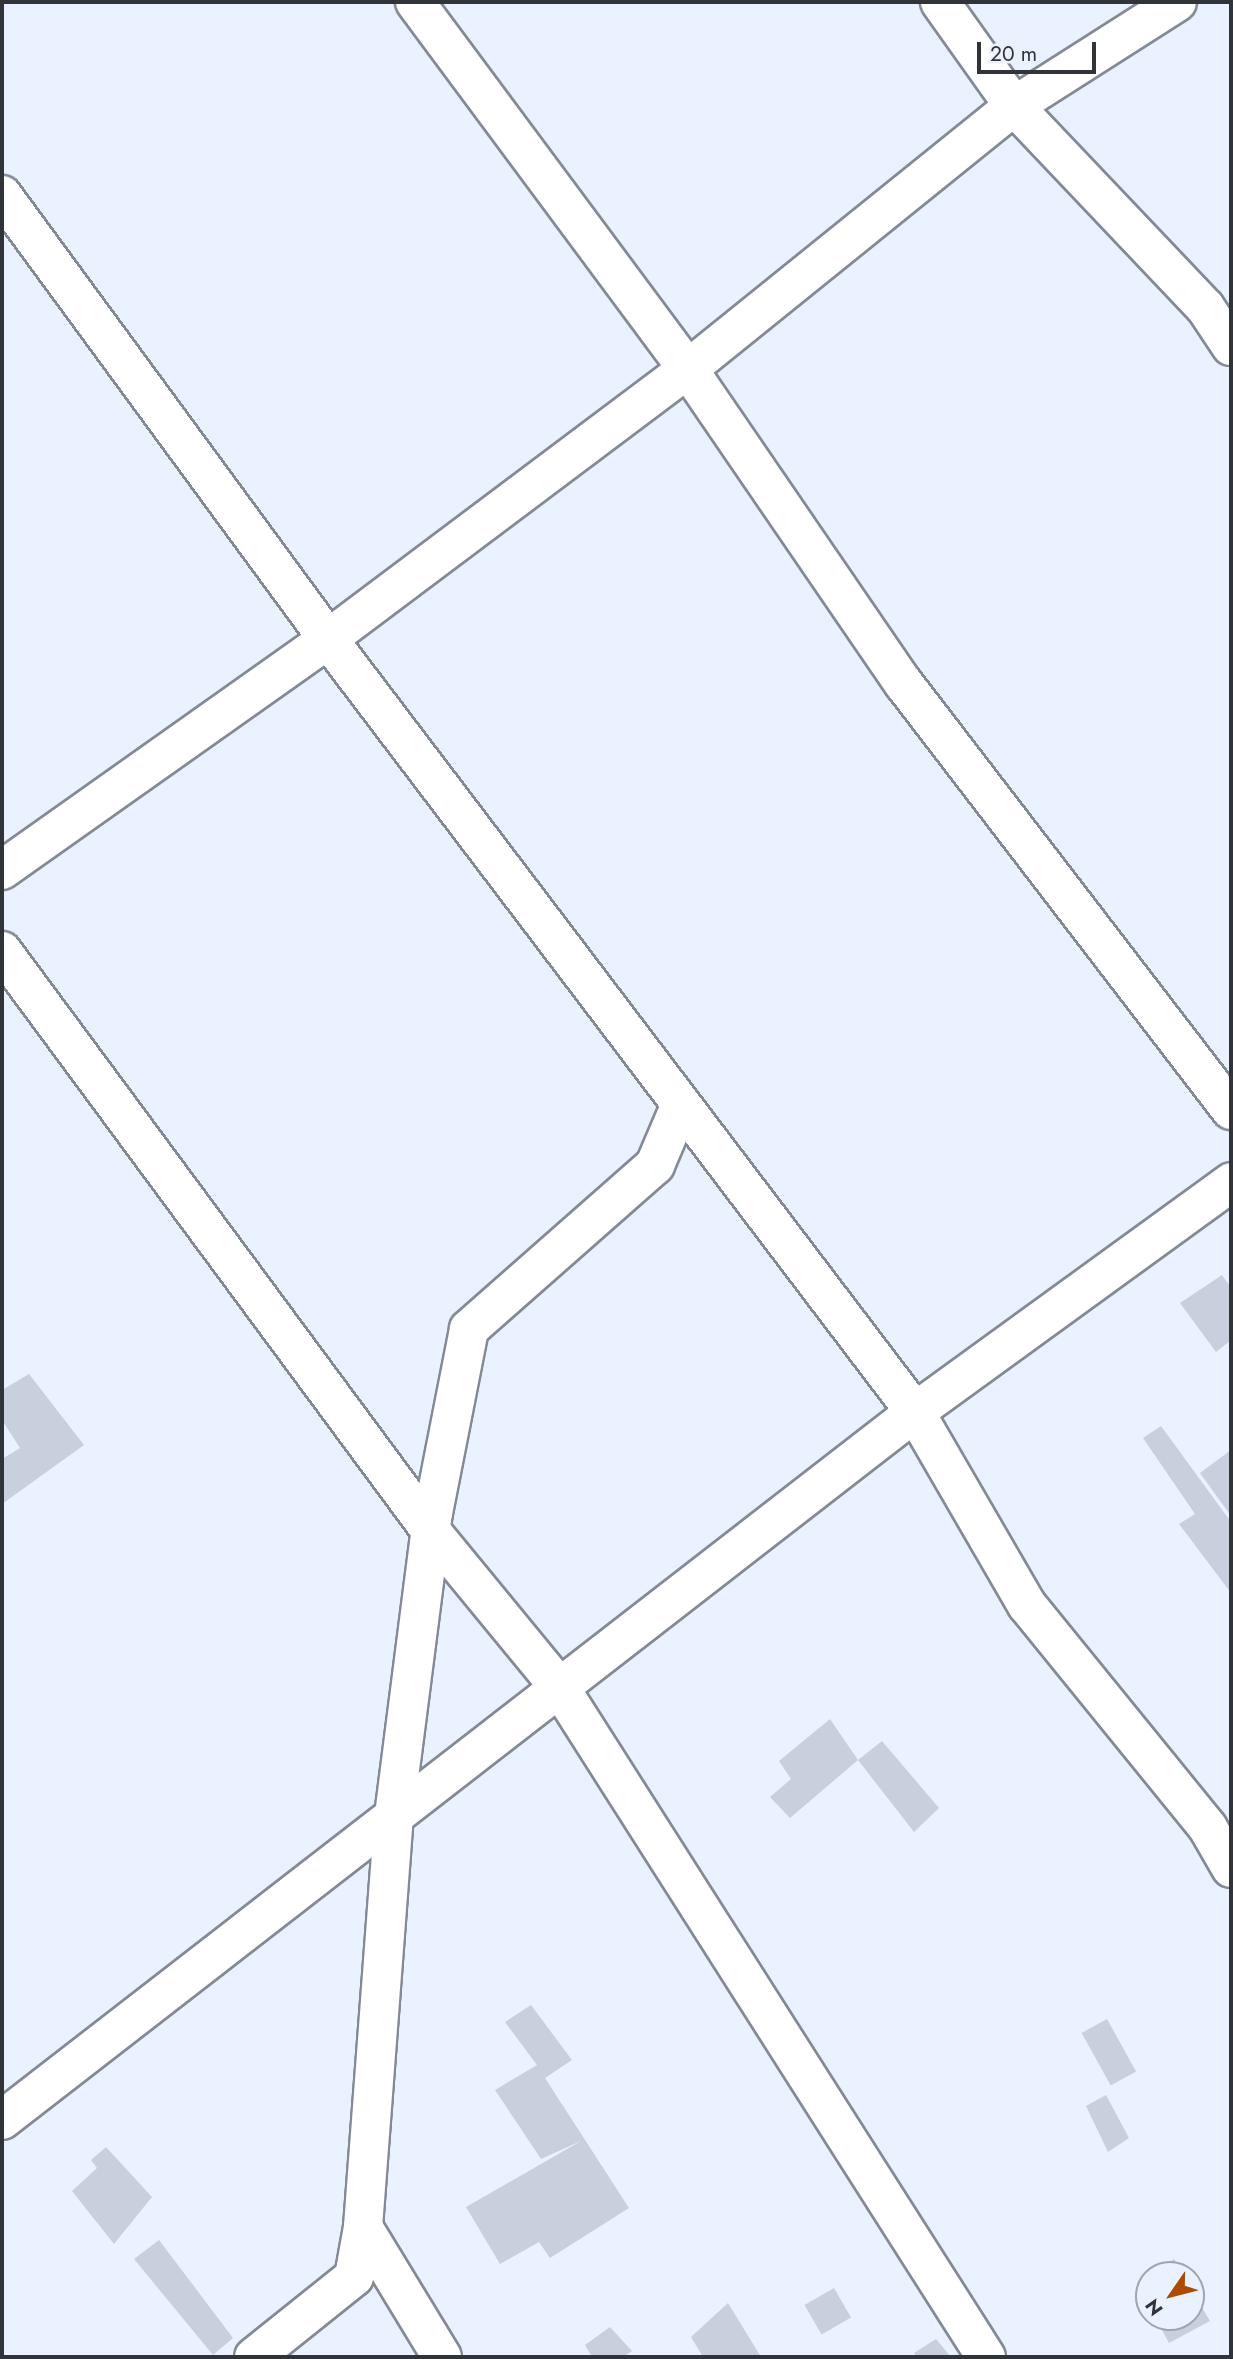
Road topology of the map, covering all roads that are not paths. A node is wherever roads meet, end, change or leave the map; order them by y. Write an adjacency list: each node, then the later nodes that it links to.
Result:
1 (415, 2): 7 (street)
2 (940, 2): 4 (street)
3 (1177, 2): 4 (street)
4 (1014, 106): 6 (street); 7 (street)
5 (2, 195): 8 (street)
6 (1231, 346)
7 (688, 369): 8 (street); 12 (street)
8 (328, 639): 9 (street); 11 (street)
9 (2, 870)
10 (2, 951): 15 (street)
11 (681, 1104): 14 (street); 15 (street)
12 (1231, 1110)
13 (1231, 1182): 14 (street)
14 (915, 1412): 16 (street); 18 (street)
15 (431, 1531): 16 (street); 17 (street)
16 (560, 1688): 17 (street); 23 (street)
17 (394, 1816): 19 (street); 20 (street)
18 (1231, 1868)
19 (2, 2120)
20 (363, 2227): 21 (street); 22 (street)
21 (254, 2357)
22 (442, 2357)
23 (986, 2357)

